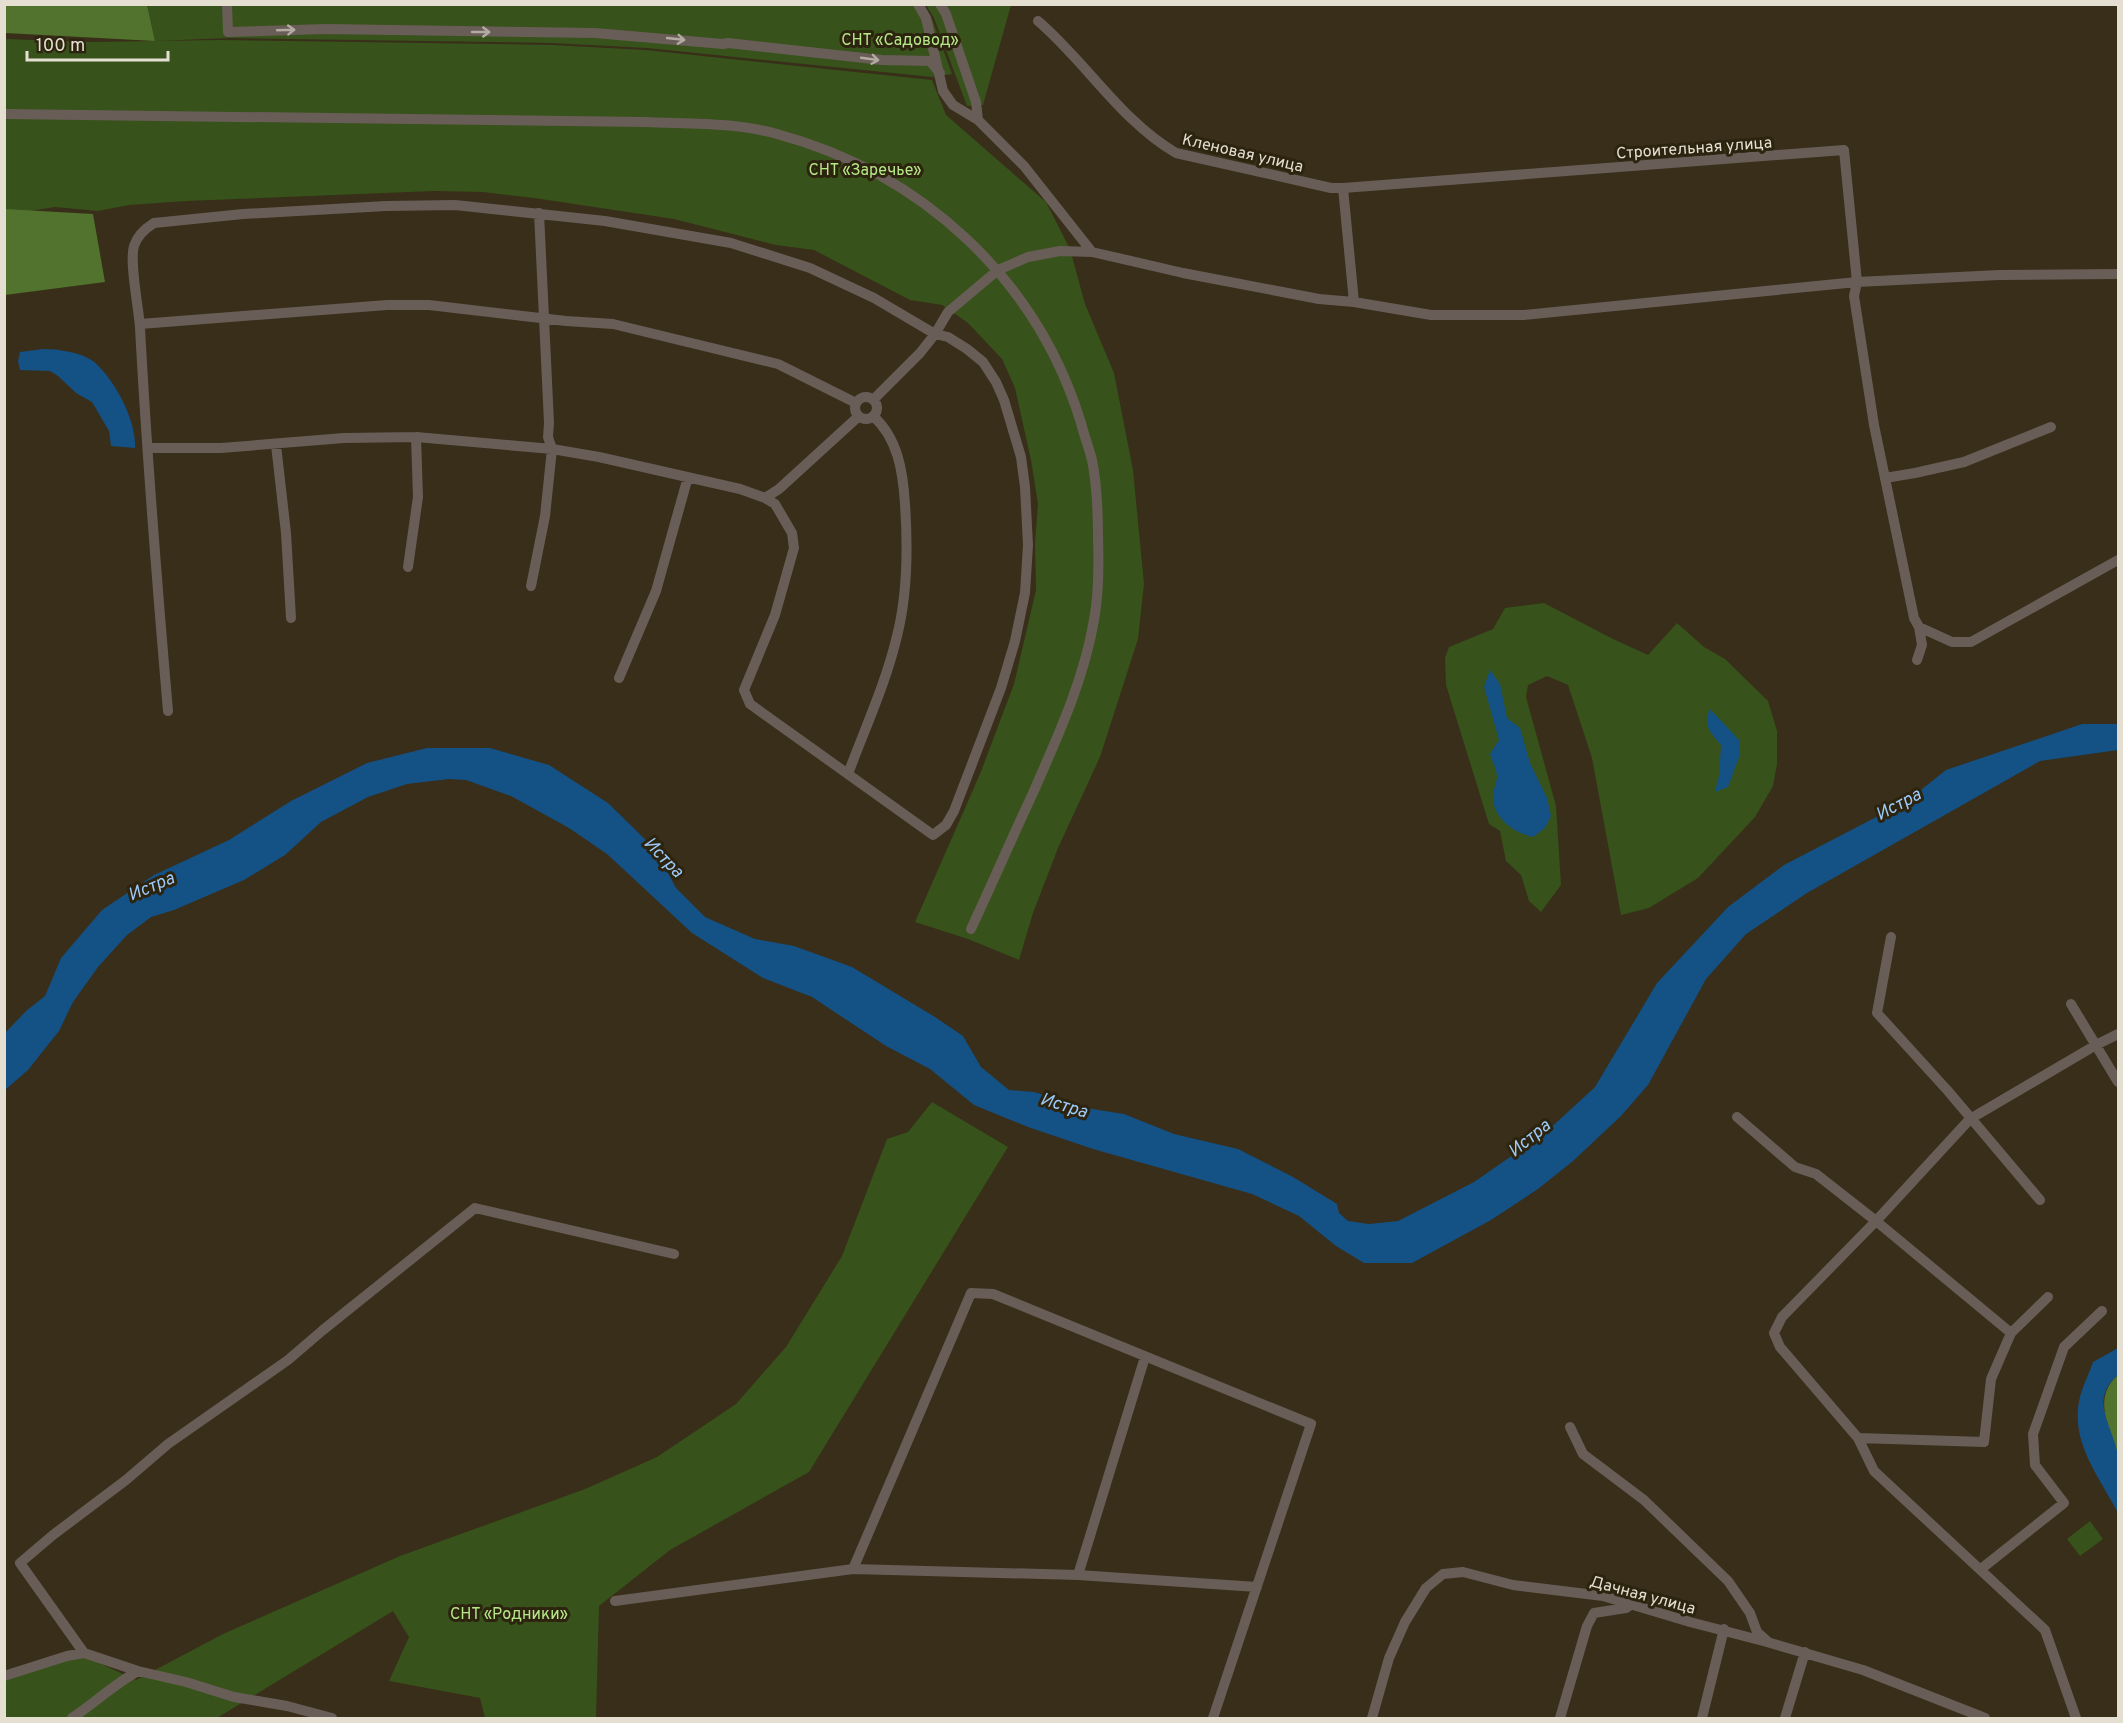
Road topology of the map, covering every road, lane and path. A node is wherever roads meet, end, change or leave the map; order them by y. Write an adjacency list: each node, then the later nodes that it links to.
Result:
1 (227, 4): 5 (street, one-way to 5)
2 (918, 4): 5 (street)
3 (940, 4): 7 (street)
4 (1038, 21): 9 (street, Кленовая улица)
5 (940, 73): 7 (street)
6 (4, 114): 12 (street)
7 (978, 120): 11 (street)
8 (1414, 181): 9 (street, Кленовая улица); 14 (street, Строительная улица)
9 (1342, 188): 15 (street)
10 (539, 213): 16 (street); 17 (street); 18 (street)
11 (1092, 252): 12 (street); 15 (street)
12 (998, 270): 18 (street); 40 (street)
13 (2118, 274): 14 (street)
14 (1857, 282): 15 (street); 29 (street)
15 (1354, 302)
16 (544, 318): 17 (street); 20 (street); 27 (street)
17 (140, 324): 26 (street)
18 (935, 334): 19 (street); 39 (street)
19 (873, 400): 20 (street); 22 (street)
20 (856, 403): 21 (street)
21 (859, 416): 22 (street); 30 (street)
22 (873, 416): 39 (street)
23 (2051, 427): 29 (street)
24 (416, 436): 25 (street); 27 (street); 32 (street)
25 (276, 445): 26 (street); 34 (street)
26 (148, 448): 38 (street)
27 (552, 449): 28 (street); 33 (street)
28 (688, 477): 30 (street); 37 (street)
29 (1885, 478): 35 (street)
30 (765, 498): 39 (street)
31 (2118, 560): 35 (street)
32 (408, 567)
33 (531, 586)
34 (291, 618)
35 (1919, 627): 36 (street)
36 (1917, 660)
37 (619, 678)
38 (168, 711)
39 (848, 774)
40 (971, 929)
41 (1891, 937): 47 (street)
42 (2071, 1004): 44 (street)
43 (2118, 1034): 44 (street)
44 (2096, 1045): 45 (street); 47 (street)
45 (2118, 1082)
46 (1737, 1117): 49 (street)
47 (1970, 1119): 48 (street); 49 (street)
48 (2040, 1200)
49 (1876, 1221): 53 (street); 56 (street)
50 (674, 1254): 66 (street)
51 (2048, 1296): 53 (street)
52 (2102, 1311): 58 (street)
53 (2011, 1333): 56 (street)
54 (1145, 1357): 57 (street); 59 (street); 60 (street)
55 (1570, 1427): 64 (street)
56 (1858, 1438): 58 (street)
57 (853, 1569): 59 (street); 61 (street)
58 (1981, 1569): 77 (street)
59 (1078, 1575): 60 (street)
60 (1257, 1587): 71 (street)
61 (615, 1601)
62 (1632, 1604): 63 (street, Дачная улица); 72 (street, Дачная улица); 73 (street)
63 (1724, 1629): 64 (street, Дачная улица); 74 (street)
64 (1767, 1641): 65 (street, Дачная улица)
65 (1805, 1652): 75 (street); 76 (street, Дачная улица)
66 (84, 1653): 67 (street); 68 (street)
67 (138, 1671): 69 (street); 70 (street)
68 (4, 1676)
69 (72, 1719)
70 (332, 1719)
71 (1214, 1719)
72 (1372, 1719)
73 (1560, 1719)
74 (1702, 1719)
75 (1785, 1719)
76 (1985, 1719)
77 (2076, 1719)

